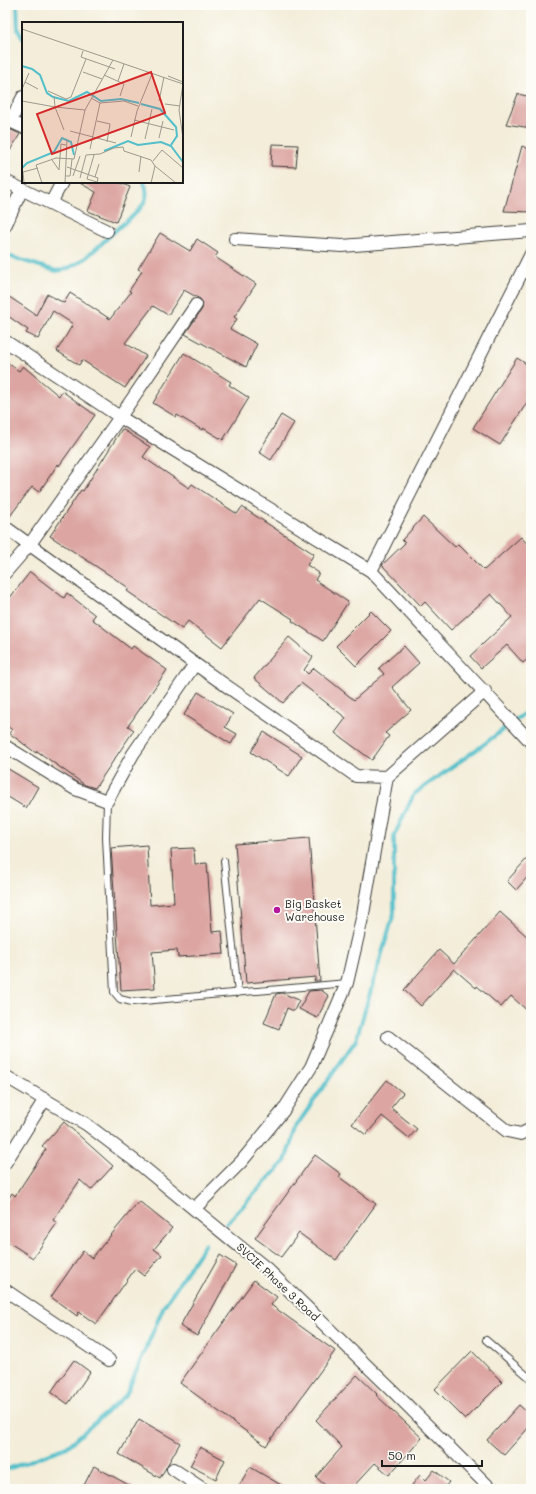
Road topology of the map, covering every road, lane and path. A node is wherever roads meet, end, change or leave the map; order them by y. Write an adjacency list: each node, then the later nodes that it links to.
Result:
1 (22, 99): 2 (street)
2 (8, 120): 3 (street)
3 (22, 127)
4 (5, 181): 6 (street)
5 (62, 183): 7 (street)
6 (22, 189): 7 (street); 8 (street)
7 (52, 203): 9 (street)
8 (5, 226)
9 (107, 231)
10 (531, 231): 11 (street)
11 (235, 239)
12 (531, 254): 18 (street)
13 (196, 305): 15 (street)
14 (5, 341): 15 (street)
15 (120, 417): 17 (street); 18 (street)
16 (5, 527): 17 (street)
17 (30, 544): 19 (street); 20 (street)
18 (371, 570): 21 (street)
19 (5, 573)
20 (195, 664): 24 (street); 25 (street)
21 (485, 691): 22 (street); 24 (street)
22 (530, 741)
23 (5, 746): 25 (street)
24 (387, 777): 27 (street)
25 (107, 801): 28 (lane)
26 (224, 861): 28 (lane)
27 (347, 982): 28 (lane); 34 (street)
28 (238, 993)
29 (388, 1037): 32 (street)
30 (5, 1076): 31 (street, SVCIE Phase 3 Road)
31 (45, 1099): 33 (street); 34 (street, SVCIE Phase 3 Road)
32 (531, 1129)
33 (5, 1163)
34 (194, 1209): 41 (street, SVCIE Phase 3 Road)
35 (5, 1290): 37 (street)
36 (486, 1340): 38 (lane)
37 (109, 1360)
38 (531, 1379)
39 (173, 1469): 40 (street)
40 (203, 1489)
41 (491, 1489)

